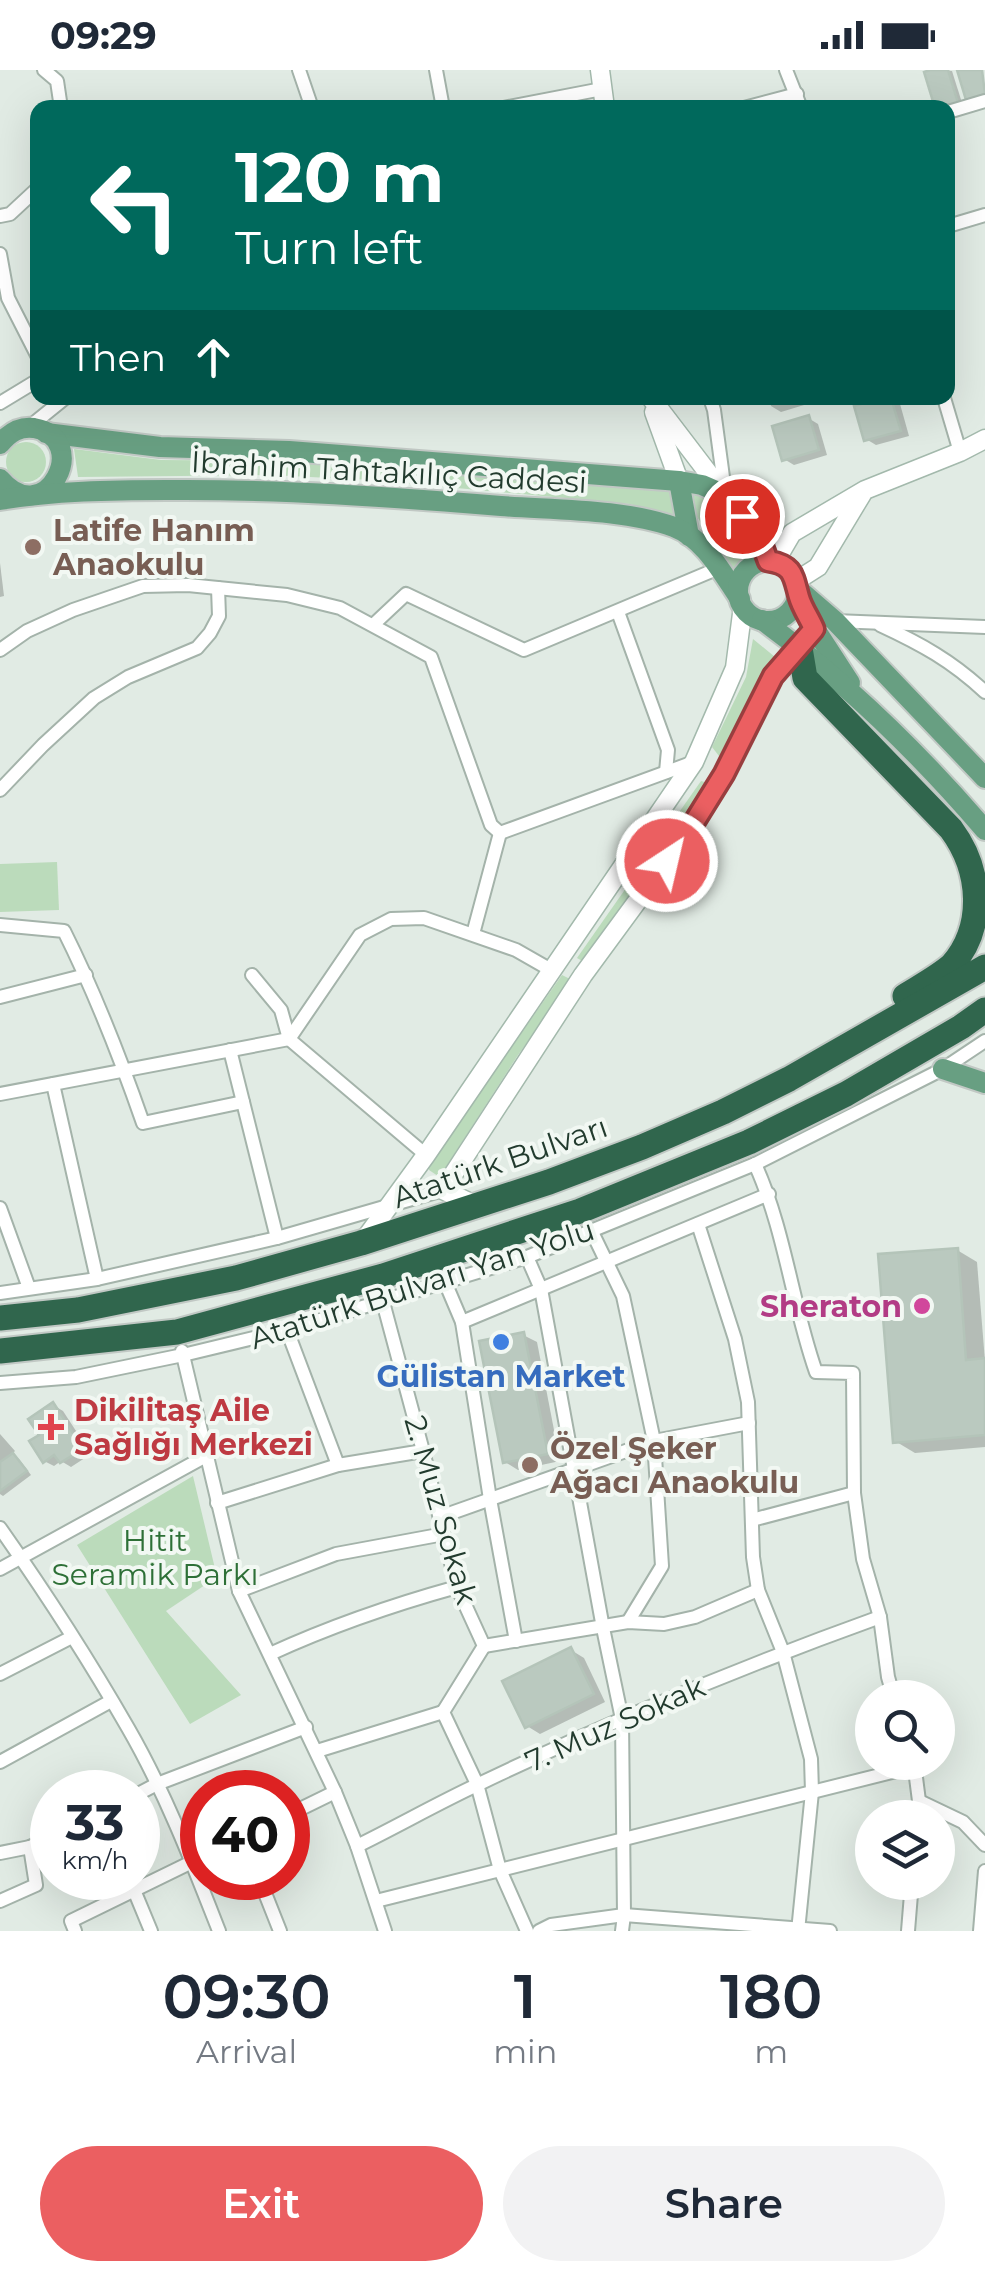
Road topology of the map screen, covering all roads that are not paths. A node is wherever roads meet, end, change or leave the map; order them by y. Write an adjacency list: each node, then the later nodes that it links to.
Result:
1 (44, 70): 6 (street)
2 (298, 70): 7 (street)
3 (436, 70): 8 (street)
4 (786, 70): 10 (street)
5 (602, 89): 9 (street)
6 (59, 100)
7 (307, 100)
8 (442, 100)
9 (545, 100)
10 (799, 100)
11 (985, 101): 12 (street)
12 (955, 110)
13 (30, 195): 15 (street)
14 (985, 215): 16 (street)
15 (0, 216)
16 (955, 224)
17 (0, 254): 18 (street)
18 (4, 301): 19 (street)
19 (30, 345)
20 (30, 385): 21 (street)
21 (0, 403)
22 (59, 405): 27 (street)
23 (653, 405): 32 (street)
24 (655, 405): 35 (street)
25 (712, 405): 35 (street)
26 (946, 405): 30 (street)
27 (37, 430): 29 (main road); 32 (main road, İbrahim Tahtakılıç Caddesi); 34 (main road)
28 (985, 439): 30 (street)
29 (1, 442)
30 (960, 452): 33 (street)
31 (0, 479): 34 (main road)
32 (680, 481): 35 (main road, İbrahim Tahtakılıç Caddesi); 37 (main road)
33 (865, 490): 38 (street); 41 (street)
34 (31, 495): 36 (main road, İbrahim Tahtakılıç Caddesi); 37 (main road, İbrahim Tahtakılıç Caddesi)
35 (725, 495): 38 (main road)
36 (0, 500)
37 (689, 536): 39 (main road, İbrahim Tahtakılıç Caddesi)
38 (772, 562): 41 (main road); 42 (main road)
39 (719, 568): 42 (main road, İbrahim Tahtakılıç Caddesi); 43 (street)
40 (218, 588): 47 (street); 50 (street); 56 (street)
41 (797, 588): 44 (main road); 45 (main road); 49 (main road)
42 (741, 603): 44 (main road); 52 (street)
43 (618, 612): 47 (street); 53 (street)
44 (762, 620): 49 (main road)
45 (835, 621): 46 (street); 55 (main road)
46 (874, 622): 48 (street); 51 (street)
47 (373, 625): 58 (street)
48 (985, 627)
49 (807, 638): 54 (street); 57 (main road); 69 (highway)
50 (0, 650)
51 (985, 692)
52 (694, 762): 53 (street); 54 (street); 61 (street)
53 (666, 772): 58 (street)
54 (724, 774): 65 (street)
55 (985, 778)
56 (0, 790)
57 (985, 830)
58 (500, 832): 60 (street)
59 (0, 925): 63 (street)
60 (473, 934): 61 (street); 68 (street)
61 (555, 965): 65 (street); 78 (street)
62 (985, 968): 69 (highway, Atatürk Bulvarı)
63 (86, 974): 66 (street); 73 (street)
64 (252, 974): 68 (street)
65 (583, 975): 80 (street)
66 (0, 997)
67 (985, 1010): 85 (highway)
68 (289, 1039): 71 (street); 78 (street)
69 (858, 1040): 83 (highway, Atatürk Bulvarı)
70 (985, 1041): 72 (street, Atatürk Bulvarı Yan Yolu)
71 (230, 1050): 73 (street); 77 (street)
72 (944, 1069): 74 (main road); 79 (street, Atatürk Bulvarı Yan Yolu)
73 (125, 1070): 75 (street); 77 (street)
74 (985, 1083)
75 (53, 1084): 76 (street); 91 (street)
76 (0, 1094)
77 (243, 1102): 87 (street)
78 (426, 1155): 82 (street)
79 (756, 1164): 81 (street); 85 (street, Atatürk Bulvarı Yan Yolu)
80 (443, 1190): 82 (street); 83 (street)
81 (769, 1194): 86 (street); 109 (street)
82 (390, 1206): 87 (street); 88 (street)
83 (477, 1206): 88 (highway, Atatürk Bulvarı)
84 (0, 1208): 93 (street)
85 (586, 1221): 89 (street, Atatürk Bulvarı Yan Yolu); 90 (street); 100 (highway)
86 (698, 1224): 90 (street); 103 (street)
87 (276, 1238): 91 (street)
88 (362, 1244): 97 (highway, Atatürk Bulvarı)
89 (528, 1257): 92 (street, Atatürk Bulvarı Yan Yolu); 94 (street)
90 (608, 1262): 94 (street); 104 (street)
91 (97, 1279): 93 (street)
92 (445, 1282): 96 (street, Atatürk Bulvarı Yan Yolu); 98 (street)
93 (29, 1288): 95 (street)
94 (541, 1289): 98 (street); 108 (street)
95 (0, 1292)
96 (383, 1302): 99 (street, Atatürk Bulvarı Yan Yolu); 105 (street, 2. Muz Sokak)
97 (0, 1318)
98 (462, 1322): 110 (street)
99 (287, 1330): 100 (street, Atatürk Bulvarı Yan Yolu); 107 (street)
100 (180, 1344): 101 (highway); 102 (street, Atatürk Bulvarı Yan Yolu); 106 (street)
101 (0, 1351)
102 (0, 1384)
103 (749, 1423): 104 (street); 113 (street)
104 (654, 1441): 108 (street); 122 (street)
105 (424, 1451): 107 (street); 112 (street, 2. Muz Sokak)
106 (206, 1456): 111 (street); 116 (street)
107 (338, 1465): 111 (street)
108 (576, 1470): 110 (street); 123 (street)
109 (854, 1494): 113 (street); 121 (street)
110 (490, 1500): 112 (street); 125 (street)
111 (217, 1503): 120 (street)
112 (440, 1517): 115 (street, 2. Muz Sokak)
113 (752, 1520): 119 (street)
114 (0, 1528): 116 (street)
115 (444, 1534): 118 (street, 2. Muz Sokak); 120 (street)
116 (21, 1558): 117 (street); 124 (street)
117 (0, 1569)
118 (457, 1587): 126 (street, 2. Muz Sokak); 128 (street)
119 (758, 1590): 122 (street); 127 (street)
120 (238, 1591): 128 (street)
121 (880, 1617): 127 (street, 7. Muz Sokak); 130 (street)
122 (628, 1622): 123 (street)
123 (603, 1628): 125 (street); 133 (street)
124 (72, 1636): 129 (street); 131 (street)
125 (516, 1641): 126 (street)
126 (484, 1646): 132 (street)
127 (782, 1652): 133 (street, 7. Muz Sokak); 144 (street)
128 (270, 1654): 134 (street)
129 (0, 1674)
130 (889, 1680)
131 (112, 1701): 136 (street); 137 (street)
132 (443, 1712): 135 (street); 141 (street)
133 (622, 1719): 141 (street, 7. Muz Sokak); 149 (street)
134 (306, 1727): 135 (street); 140 (street)
135 (317, 1751): 143 (street)
136 (0, 1762)
137 (150, 1770)
138 (856, 1780): 144 (street)
139 (917, 1780): 145 (street)
140 (160, 1783)
141 (478, 1784): 151 (street, 7. Muz Sokak); 154 (street)
142 (160, 1790): 148 (street)
143 (335, 1792): 146 (street); 151 (street)
144 (812, 1792): 149 (street); 168 (street)
145 (919, 1800)
146 (310, 1804)
147 (955, 1818): 150 (street)
148 (180, 1827)
149 (623, 1839): 154 (street); 165 (street)
150 (985, 1845)
151 (358, 1846): 163 (street)
152 (30, 1847): 153 (street)
153 (0, 1853)
154 (500, 1870): 163 (street); 173 (street)
155 (985, 1871): 164 (street)
156 (30, 1888): 162 (street)
157 (117, 1900): 166 (street)
158 (138, 1900): 169 (street)
159 (210, 1900): 170 (street)
160 (268, 1900): 171 (street)
161 (911, 1900): 177 (street)
162 (0, 1901)
163 (376, 1901): 172 (street)
164 (983, 1913): 178 (street)
165 (624, 1914): 167 (street); 174 (street); 175 (street)
166 (73, 1926)
167 (712, 1926): 168 (street)
168 (798, 1929): 176 (street)
169 (151, 1931)
170 (219, 1931)
171 (280, 1931)
172 (385, 1931)
173 (527, 1931)
174 (538, 1931)
175 (622, 1931)
176 (830, 1931)
177 (908, 1931)
178 (980, 1931)

